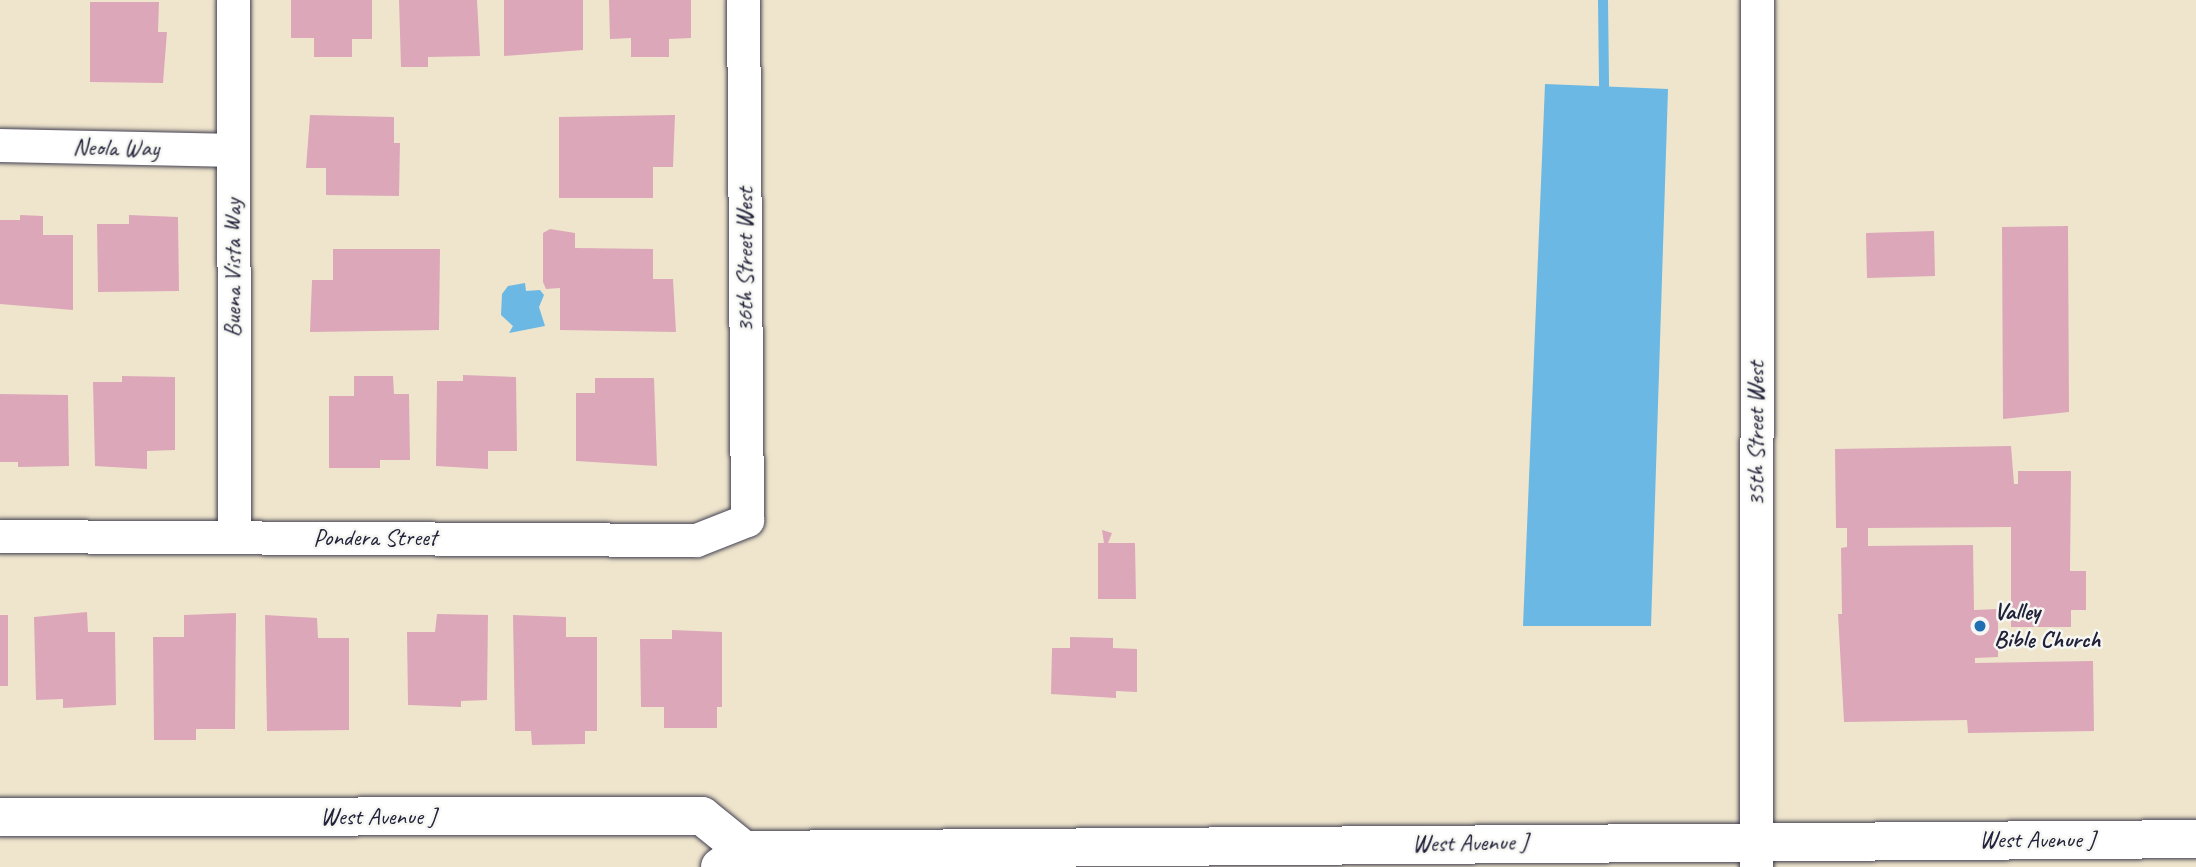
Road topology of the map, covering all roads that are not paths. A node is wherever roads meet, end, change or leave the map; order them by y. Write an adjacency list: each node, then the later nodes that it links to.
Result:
1 (233, 0): 5 (street, Buena Vista Way)
2 (743, 0): 6 (street, 36th Street West)
3 (1757, 0): 11 (street, 35th Street West)
4 (0, 145): 5 (street, Neola Way)
5 (232, 150): 8 (street, Buena Vista Way)
6 (747, 520): 8 (street, Pondera Street)
7 (0, 536): 8 (street, Pondera Street)
8 (234, 537)
9 (0, 817): 12 (main road, West Avenue J)
10 (2196, 839): 11 (main road, West Avenue J)
11 (1756, 854): 12 (main road, West Avenue J)
12 (736, 861)

